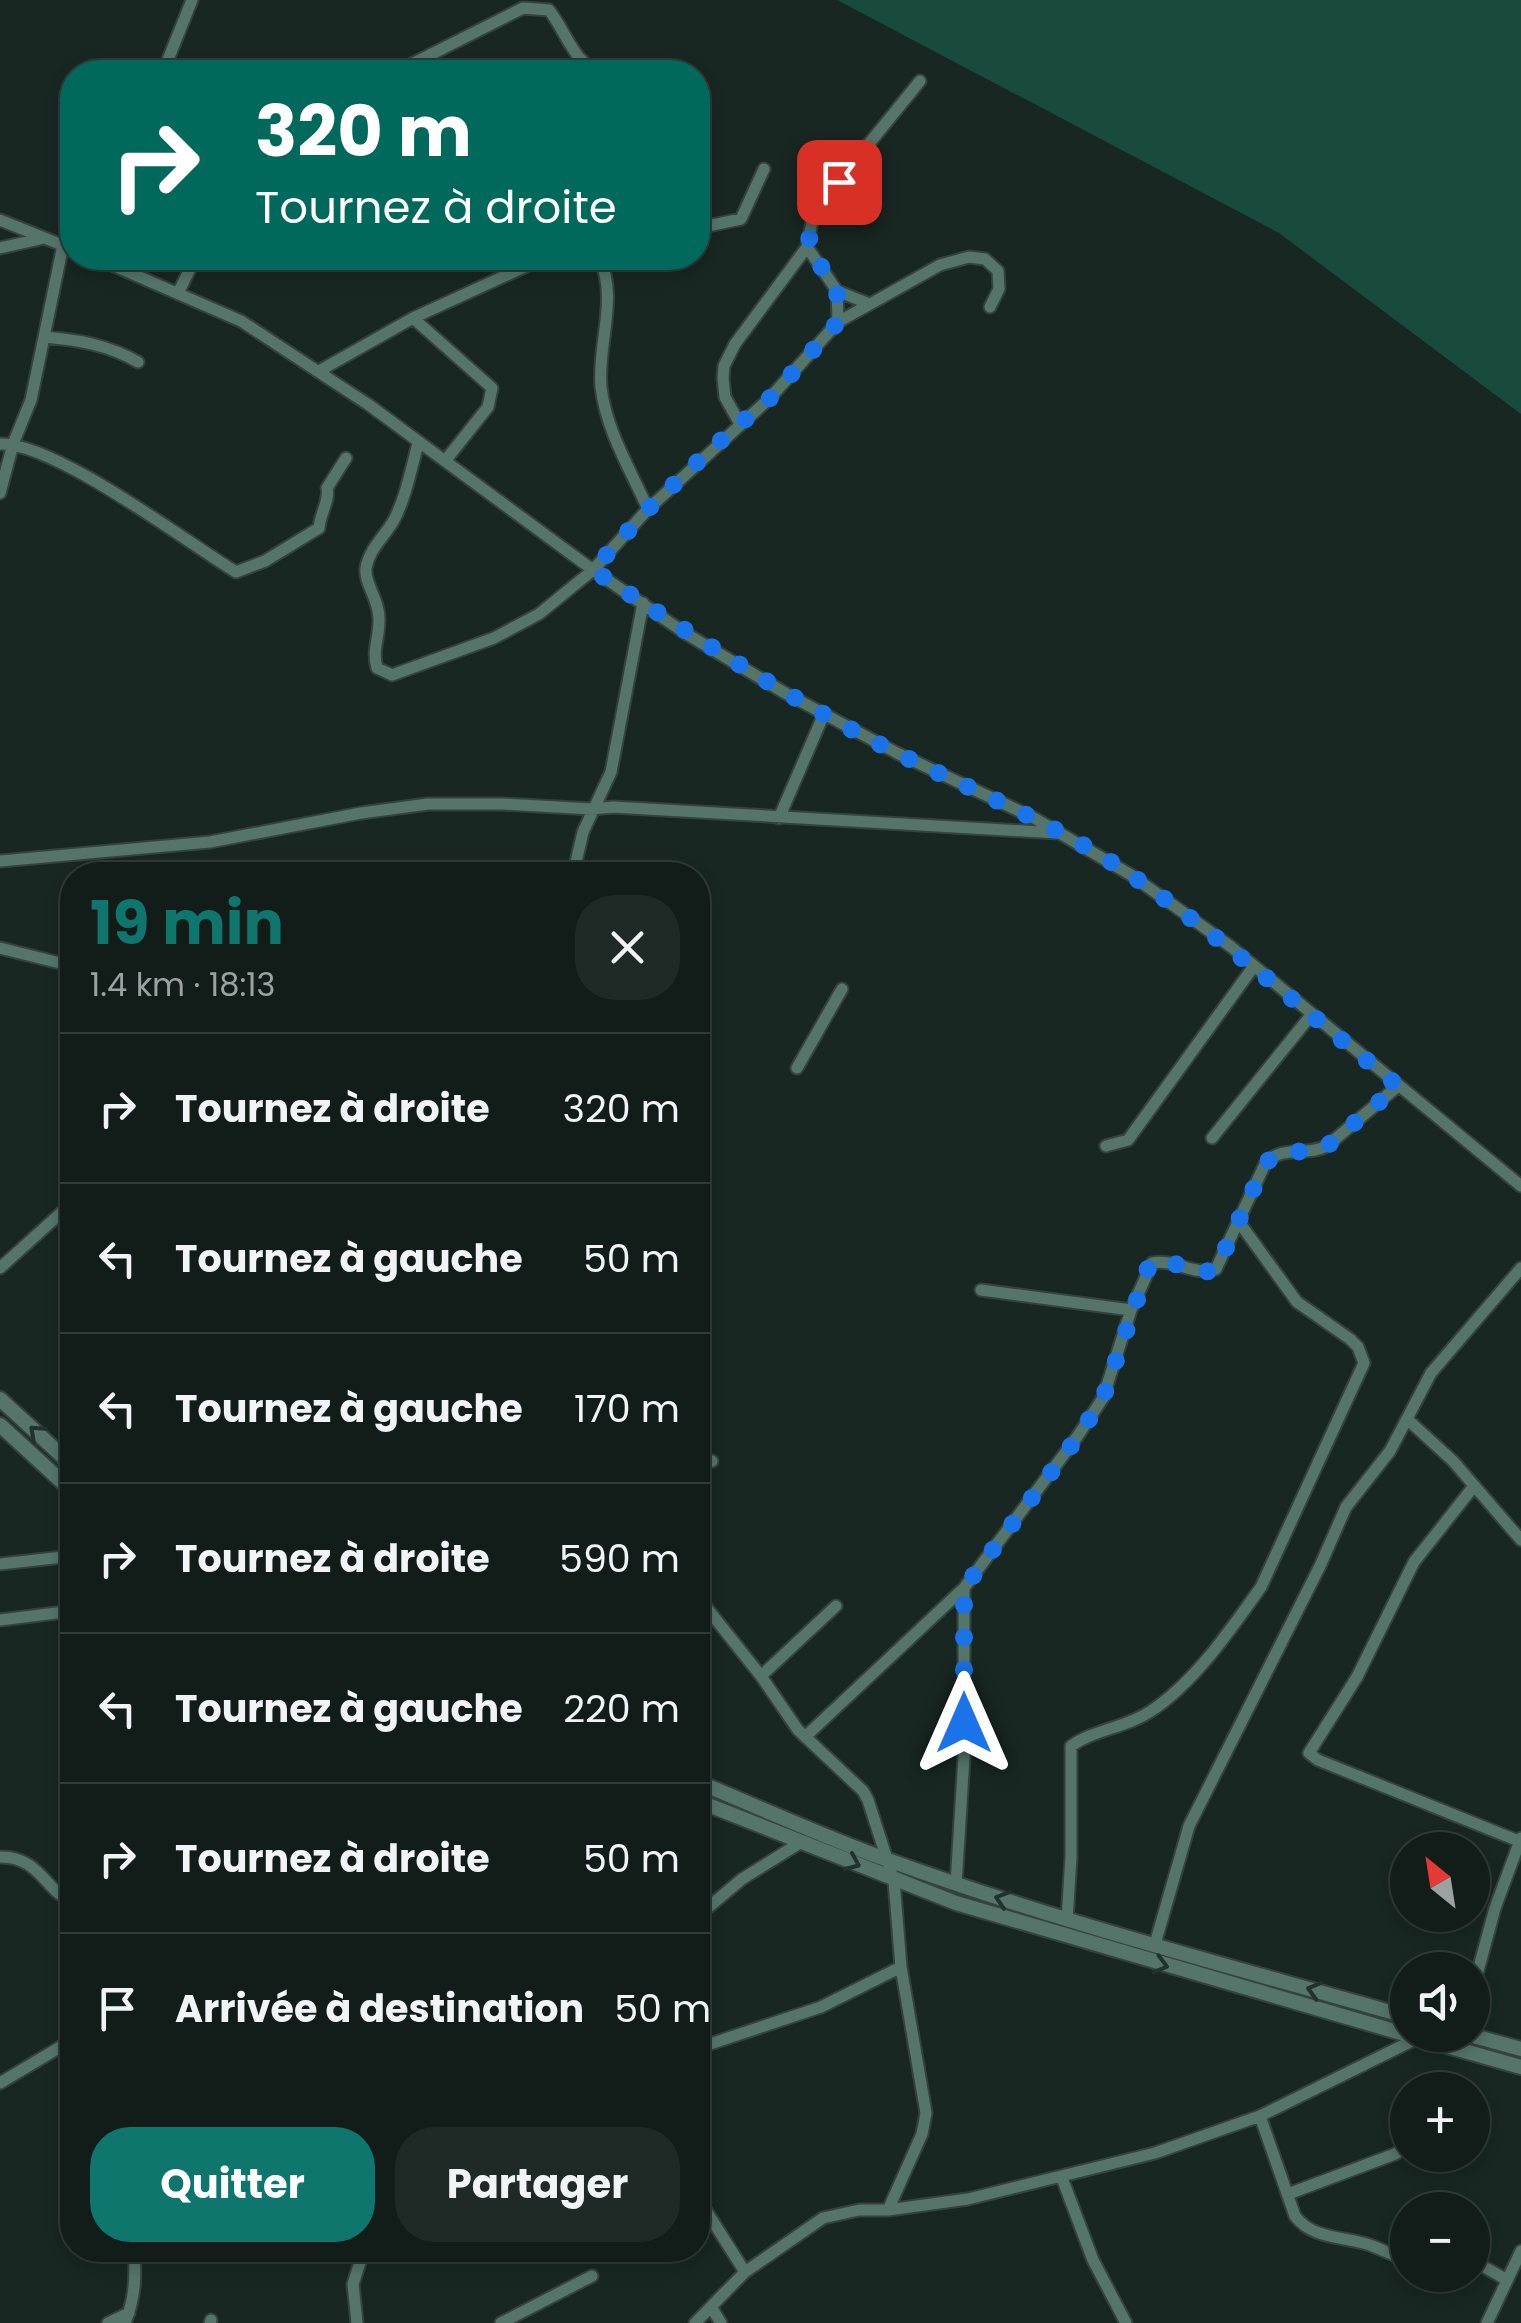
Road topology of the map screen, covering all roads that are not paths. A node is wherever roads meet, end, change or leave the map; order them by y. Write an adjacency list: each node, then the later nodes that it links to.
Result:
1 (192, 0): 2 (street)
2 (168, 60)
3 (420, 60): 4 (street)
4 (580, 60)
5 (920, 81): 11 (street)
6 (764, 169): 8 (street)
7 (0, 220): 9 (street)
8 (710, 225)
9 (42, 239): 10 (street); 12 (street)
10 (60, 245)
11 (808, 247): 18 (street); 27 (street)
12 (0, 248)
13 (62, 270): 24 (street)
14 (124, 270): 19 (street)
15 (190, 270): 19 (street)
16 (518, 270): 22 (street)
17 (604, 270): 33 (street)
18 (837, 290): 20 (street); 23 (street)
19 (178, 293): 26 (street)
20 (866, 304): 21 (street); 23 (street)
21 (990, 308)
22 (414, 318): 26 (street); 31 (street)
23 (838, 322): 27 (street)
24 (45, 337): 25 (street); 28 (street)
25 (138, 362)
26 (320, 371): 29 (street)
27 (740, 424): 33 (street)
28 (6, 444): 30 (street); 32 (street)
29 (418, 444): 31 (street); 34 (street)
30 (346, 458)
31 (444, 461): 34 (street)
32 (0, 493)
33 (648, 509): 34 (street)
34 (593, 570): 35 (street)
35 (643, 603): 36 (street); 37 (street)
36 (824, 714): 38 (street); 39 (street)
37 (592, 810): 38 (street); 40 (street); 41 (street)
38 (779, 818): 39 (street)
39 (1062, 833): 44 (street)
40 (0, 861)
41 (577, 862)
42 (0, 948): 43 (street)
43 (60, 963)
44 (1254, 966): 46 (street); 50 (street)
45 (842, 988): 47 (street)
46 (1312, 1014): 48 (street); 49 (street)
47 (797, 1068)
48 (1398, 1086): 51 (street); 53 (street)
49 (1212, 1138)
50 (1106, 1146)
51 (1521, 1186)
52 (60, 1216): 54 (street)
53 (1240, 1222): 57 (street); 84 (street)
54 (0, 1268)
55 (1521, 1268): 59 (street)
56 (981, 1290): 57 (street)
57 (1131, 1310): 67 (street)
58 (0, 1399): 61 (street, one-way to 58)
59 (1408, 1419): 63 (street); 85 (street)
60 (0, 1425): 62 (street)
61 (60, 1454)
62 (60, 1480)
63 (1474, 1486): 64 (street); 76 (street)
64 (1521, 1540)
65 (60, 1557): 66 (street)
66 (0, 1564)
67 (964, 1588): 73 (street); 81 (street)
68 (836, 1606): 72 (street)
69 (710, 1612): 72 (street)
70 (60, 1613): 71 (street)
71 (0, 1620)
72 (761, 1676): 73 (street)
73 (806, 1736): 79 (street)
74 (710, 1787): 79 (street)
75 (710, 1806): 77 (street)
76 (1520, 1841): 86 (street)
77 (803, 1842): 80 (street, one-way to 80); 83 (street)
78 (0, 1858): 82 (street)
79 (884, 1859): 80 (street); 81 (street)
80 (894, 1881): 87 (street); 89 (street, one-way to 89)
81 (956, 1884): 84 (street, one-way to 81)
82 (60, 1895)
83 (710, 1906)
84 (1067, 1920): 85 (street)
85 (1155, 1944): 88 (street, one-way to 85)
86 (1483, 1952)
87 (900, 1967): 91 (street); 102 (street)
88 (1390, 2012)
89 (1390, 2030)
90 (1490, 2040): 94 (street)
91 (710, 2044)
92 (60, 2047): 97 (street)
93 (1390, 2047): 98 (street)
94 (1521, 2049)
95 (1468, 2052): 96 (street)
96 (1521, 2067)
97 (0, 2083)
98 (1260, 2116): 100 (street); 101 (street)
99 (1390, 2156): 101 (street)
100 (1062, 2178): 102 (street); 119 (street)
101 (1288, 2194): 105 (street)
102 (888, 2210): 109 (street)
103 (710, 2217): 109 (street)
104 (1521, 2251): 111 (street)
105 (1390, 2254)
106 (136, 2262): 113 (street)
107 (360, 2262): 115 (street)
108 (1490, 2270): 111 (street)
109 (745, 2272): 112 (street)
110 (592, 2276): 116 (street)
111 (1507, 2280): 120 (street)
112 (711, 2307): 117 (street); 118 (street)
113 (127, 2318): 114 (street)
114 (108, 2323)
115 (357, 2323)
116 (501, 2323)
117 (694, 2323)
118 (721, 2323)
119 (1126, 2323)
120 (1487, 2323)

